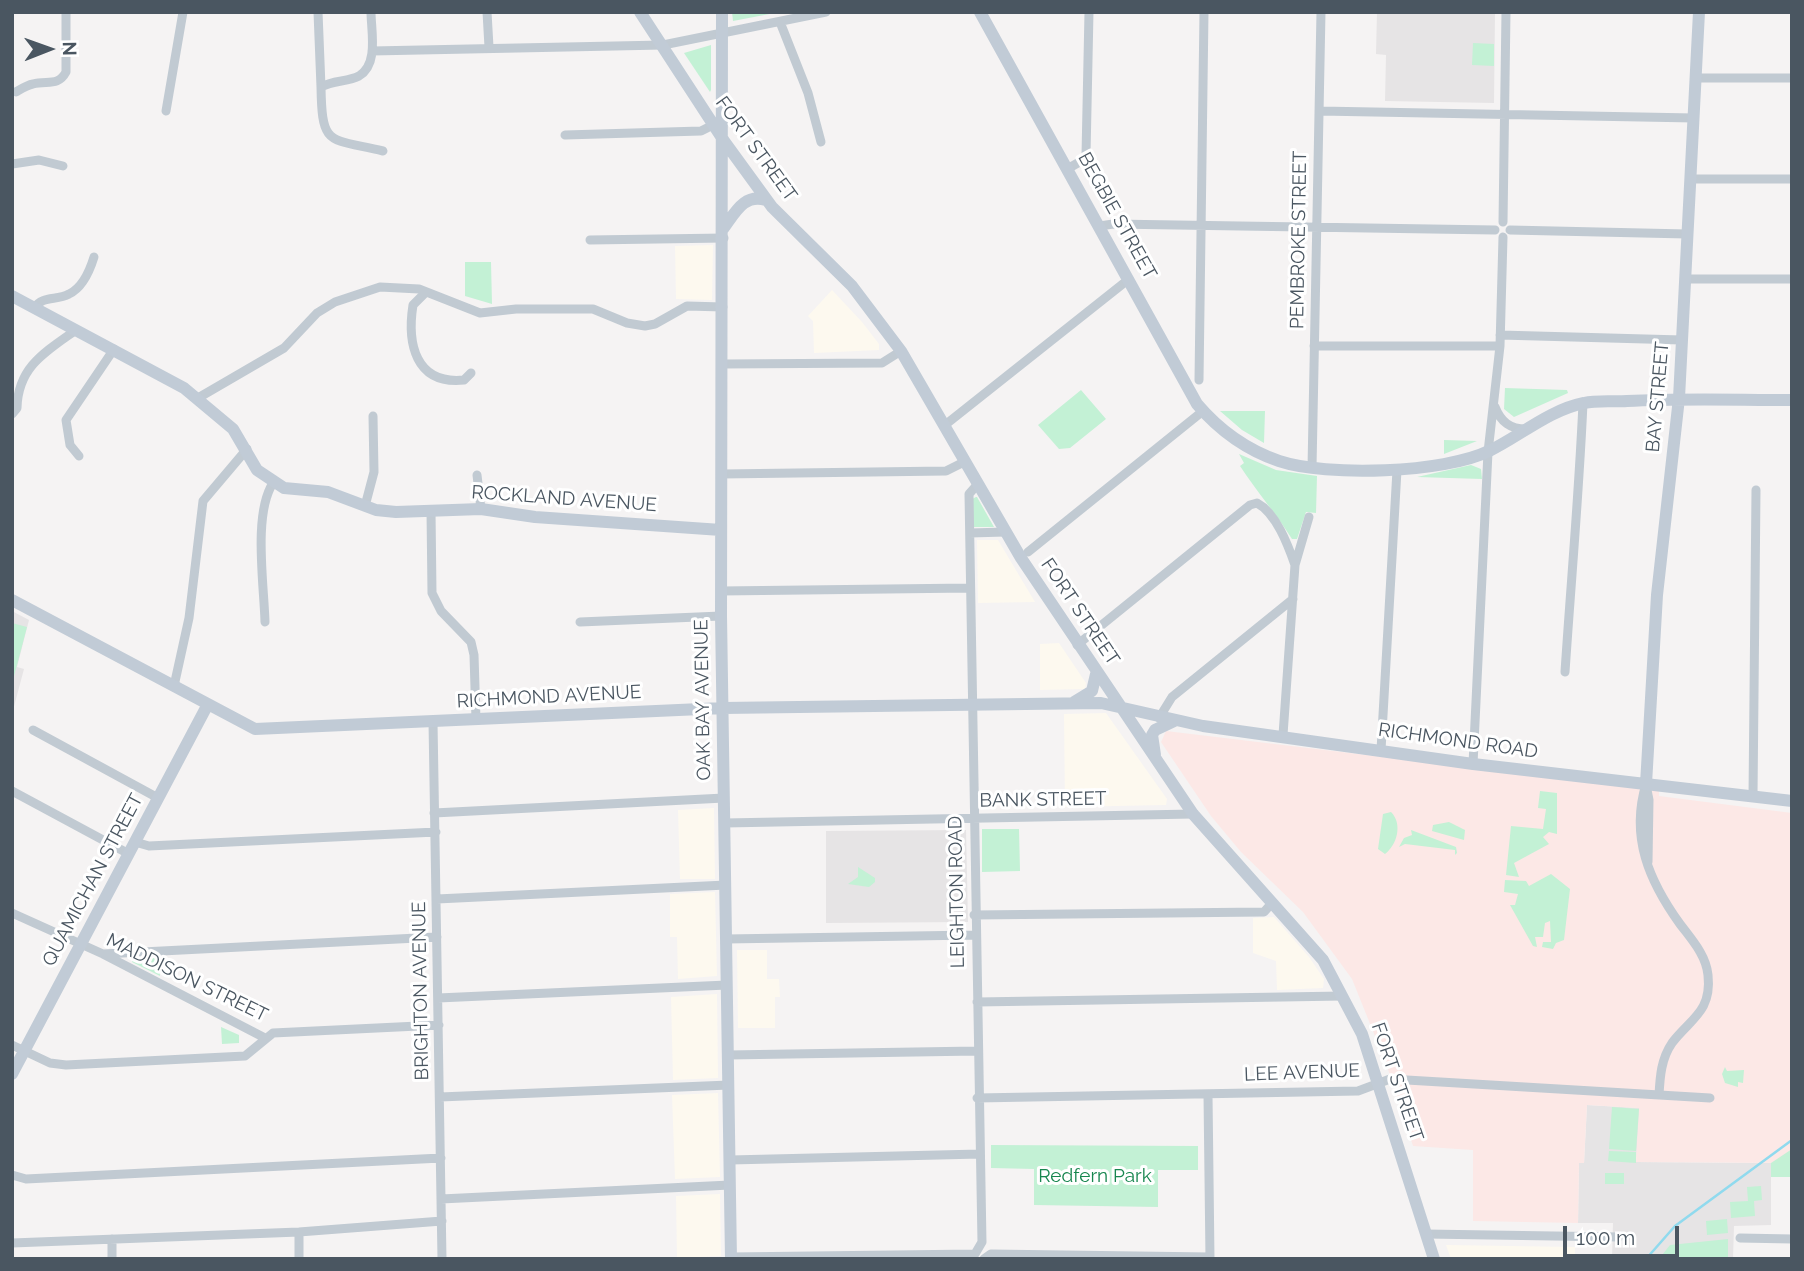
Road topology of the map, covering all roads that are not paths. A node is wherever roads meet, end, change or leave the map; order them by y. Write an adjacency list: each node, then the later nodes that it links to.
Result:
1 (66, 12): 24 (street)
2 (183, 12): 25 (street)
3 (318, 12): 23 (street)
4 (371, 12): 20 (street)
5 (487, 12): 19 (street)
6 (722, 12): 16 (main road, OAK BAY AVENUE)
7 (826, 12): 15 (street)
8 (980, 12): 36 (main road, BEGBIE STREET)
9 (1089, 12): 36 (street)
10 (1205, 12): 40 (street)
11 (1321, 12): 26 (street, PEMBROKE STREET)
12 (1506, 12): 27 (street)
13 (1699, 12): 21 (main road, BAY STREET)
14 (644, 17): 17 (street); 18 (main road, FORT STREET)
15 (780, 22): 16 (street); 32 (street)
16 (722, 32): 18 (street); 31 (main road, OAK BAY AVENUE)
17 (635, 44): 18 (street); 19 (street)
18 (663, 45): 29 (main road, FORT STREET)
19 (489, 47): 20 (street)
20 (372, 51): 23 (street)
21 (1696, 78): 22 (street); 28 (main road, BAY STREET)
22 (1792, 78)
23 (321, 87): 33 (street)
24 (16, 92)
25 (166, 111)
26 (1320, 111): 27 (street); 42 (street, PEMBROKE STREET)
27 (1504, 115): 28 (street); 43 (street)
28 (1694, 118): 37 (main road, BAY STREET)
29 (713, 125): 30 (street); 31 (main road, FORT STREET)
30 (565, 135)
31 (724, 141): 39 (main road, FORT STREET); 44 (main road, OAK BAY AVENUE)
32 (821, 142)
33 (383, 151)
34 (12, 164): 35 (street)
35 (64, 166)
36 (1069, 168): 41 (main road, BEGBIE STREET)
37 (1690, 179): 38 (street); 45 (main road, BAY STREET)
38 (1792, 179)
39 (766, 200): 44 (main road); 61 (main road, FORT STREET)
40 (1201, 224): 41 (street); 42 (street); 64 (street)
41 (1100, 226): 48 (main road, BEGBIE STREET)
42 (1317, 227): 43 (street); 58 (street, PEMBROKE STREET)
43 (1505, 230): 45 (street); 56 (street)
44 (723, 234): 46 (street); 53 (main road, OAK BAY AVENUE)
45 (1687, 234): 49 (main road, BAY STREET)
46 (590, 240)
47 (94, 257): 54 (street)
48 (1129, 279): 70 (main road, BEGBIE STREET); 73 (street)
49 (1685, 279): 50 (street); 57 (main road, BAY STREET)
50 (1792, 279)
51 (425, 293): 53 (street); 63 (street); 65 (street)
52 (12, 296): 54 (main road)
53 (723, 307): 62 (main road, OAK BAY AVENUE)
54 (34, 308): 55 (main road)
55 (76, 330): 60 (main road); 71 (street)
56 (1500, 335): 57 (street); 59 (street)
57 (1682, 340): 66 (main road, BAY STREET)
58 (1314, 346): 59 (street); 79 (street, PEMBROKE STREET)
59 (1500, 346): 68 (street)
60 (114, 349): 65 (main road); 77 (street)
61 (901, 351): 62 (street); 73 (main road, FORT STREET)
62 (722, 364): 81 (main road, OAK BAY AVENUE)
63 (471, 373)
64 (1199, 380)
65 (198, 398): 75 (main road)
66 (1679, 398): 67 (main road); 69 (main road); 120 (main road, BAY STREET)
67 (1792, 400)
68 (1493, 403): 74 (street); 76 (street)
69 (1583, 403): 74 (main road, BEGBIE STREET); 103 (street)
70 (1203, 411): 79 (main road, BEGBIE STREET); 93 (street)
71 (12, 414)
72 (373, 416): 86 (street)
73 (945, 425): 78 (main road, FORT STREET)
74 (1528, 429): 76 (main road, BEGBIE STREET)
75 (247, 449): 83 (main road); 105 (street)
76 (1488, 452): 80 (main road, BEGBIE STREET); 119 (street)
77 (79, 456)
78 (964, 462): 81 (street); 84 (main road, FORT STREET)
79 (1312, 468): 80 (main road, BEGBIE STREET)
80 (1397, 470): 117 (street)
81 (722, 474): 90 (main road, OAK BAY AVENUE)
82 (477, 475): 87 (street)
83 (273, 483): 86 (main road, ROCKLAND AVENUE); 100 (street)
84 (977, 485): 91 (main road, FORT STREET); 92 (street, LEIGHTON ROAD)
85 (1756, 490): 122 (street)
86 (365, 506): 88 (main road, ROCKLAND AVENUE)
87 (481, 509): 88 (main road, ROCKLAND AVENUE); 90 (main road, ROCKLAND AVENUE)
88 (431, 511): 112 (street)
89 (1309, 517): 94 (street)
90 (721, 530): 96 (main road, OAK BAY AVENUE)
91 (1004, 532): 92 (street); 102 (main road, FORT STREET)
92 (970, 533): 95 (street, LEIGHTON ROAD)
93 (1028, 552)
94 (1295, 565): 97 (street); 102 (street)
95 (970, 588): 96 (street); 108 (street, LEIGHTON ROAD)
96 (722, 591): 99 (main road, OAK BAY AVENUE)
97 (1293, 599): 111 (street); 116 (street)
98 (12, 600): 105 (main road, RICHMOND AVENUE)
99 (721, 617): 101 (street); 110 (main road, OAK BAY AVENUE)
100 (265, 622)
101 (580, 622)
102 (1077, 645): 104 (main road, FORT STREET)
103 (1564, 671)
104 (1096, 674): 106 (main road); 109 (main road, FORT STREET)
105 (174, 686): 107 (main road, RICHMOND AVENUE)
106 (1073, 703): 108 (main road, RICHMOND AVENUE); 109 (main road, RICHMOND AVENUE)
107 (208, 704): 114 (main road, RICHMOND AVENUE); 123 (main road, QUAMICHAN STREET)
108 (971, 704): 110 (main road, RICHMOND AVENUE); 128 (street, LEIGHTON ROAD)
109 (1120, 707): 111 (main road, RICHMOND ROAD); 118 (main road, FORT STREET)
110 (723, 708): 112 (main road, RICHMOND AVENUE); 124 (main road, OAK BAY AVENUE)
111 (1159, 718): 113 (main road, RICHMOND ROAD)
112 (476, 720): 114 (main road, RICHMOND AVENUE)
113 (1174, 721): 116 (main road, RICHMOND ROAD); 118 (main road)
114 (433, 722): 126 (street, BRIGHTON AVENUE)
115 (33, 730): 123 (street)
116 (1283, 735): 117 (main road, RICHMOND ROAD)
117 (1381, 750): 119 (main road, RICHMOND ROAD)
118 (1156, 762): 127 (main road, FORT STREET)
119 (1473, 764): 120 (main road, RICHMOND ROAD)
120 (1646, 784): 122 (main road, RICHMOND ROAD); 156 (street, BAY STREET)
121 (12, 791): 131 (street)
122 (1753, 796): 125 (main road, RICHMOND ROAD)
123 (158, 798): 131 (main road, QUAMICHAN STREET)
124 (724, 798): 126 (street); 129 (main road, OAK BAY AVENUE)
125 (1792, 801)
126 (434, 813): 130 (street, BRIGHTON AVENUE)
127 (1193, 814): 128 (street, BANK STREET); 134 (main road, FORT STREET)
128 (974, 819): 129 (street, BANK STREET); 136 (street, LEIGHTON ROAD)
129 (725, 823): 132 (main road, OAK BAY AVENUE)
130 (436, 832): 131 (street); 133 (street, BRIGHTON AVENUE)
131 (132, 848): 140 (main road, QUAMICHAN STREET)
132 (726, 885): 133 (street); 139 (main road, OAK BAY AVENUE)
133 (437, 899): 138 (street, BRIGHTON AVENUE)
134 (1272, 903): 136 (street); 143 (main road, FORT STREET)
135 (12, 913): 140 (street, MADDISON STREET)
136 (974, 915): 137 (street, LEIGHTON ROAD)
137 (975, 935): 139 (street); 145 (street, LEIGHTON ROAD)
138 (437, 937): 141 (street); 144 (street, BRIGHTON AVENUE)
139 (726, 939): 142 (main road, OAK BAY AVENUE)
140 (82, 945): 141 (street, MADDISON STREET); 149 (main road, QUAMICHAN STREET)
141 (103, 954): 147 (street, MADDISON STREET)
142 (727, 985): 144 (street); 151 (main road, OAK BAY AVENUE)
143 (1343, 996): 145 (street); 153 (main road, FORT STREET)
144 (438, 998): 146 (street, BRIGHTON AVENUE)
145 (976, 1002): 150 (street, LEIGHTON ROAD)
146 (439, 1025): 147 (street, MADDISON STREET); 157 (street, BRIGHTON AVENUE)
147 (265, 1038): 149 (street)
148 (12, 1045): 149 (street)
149 (25, 1051): 152 (main road, QUAMICHAN STREET)
150 (977, 1051): 151 (street); 158 (street, LEIGHTON ROAD)
151 (728, 1055): 154 (main road, OAK BAY AVENUE)
152 (12, 1074)
153 (1379, 1083): 155 (street, LEE AVENUE); 156 (street, LEE AVENUE); 168 (main road, FORT STREET)
154 (729, 1085): 157 (street); 162 (main road, OAK BAY AVENUE)
155 (1208, 1094): 158 (street, LEE AVENUE); 176 (street)
156 (1659, 1095): 159 (street, LEE AVENUE)
157 (440, 1097): 161 (street, BRIGHTON AVENUE)
158 (977, 1098): 160 (street, LEIGHTON ROAD)
159 (1710, 1098)
160 (980, 1154): 162 (street); 174 (street, LEIGHTON ROAD)
161 (441, 1158): 163 (street); 165 (street, BRIGHTON AVENUE)
162 (730, 1160): 164 (main road, OAK BAY AVENUE)
163 (12, 1175)
164 (730, 1185): 165 (street); 175 (main road, OAK BAY AVENUE)
165 (441, 1199): 166 (street, BRIGHTON AVENUE)
166 (442, 1221): 167 (street); 179 (street, BRIGHTON AVENUE)
167 (299, 1232): 171 (street); 178 (street)
168 (1426, 1234): 169 (street); 180 (main road, FORT STREET)
169 (1619, 1237)
170 (1740, 1238): 172 (street)
171 (112, 1239): 173 (street); 177 (street)
172 (1792, 1239)
173 (12, 1243)
174 (983, 1255): 175 (street); 176 (street)
175 (731, 1258)
176 (1210, 1258)
177 (112, 1259)
178 (299, 1259)
179 (442, 1259)
180 (1434, 1259)

